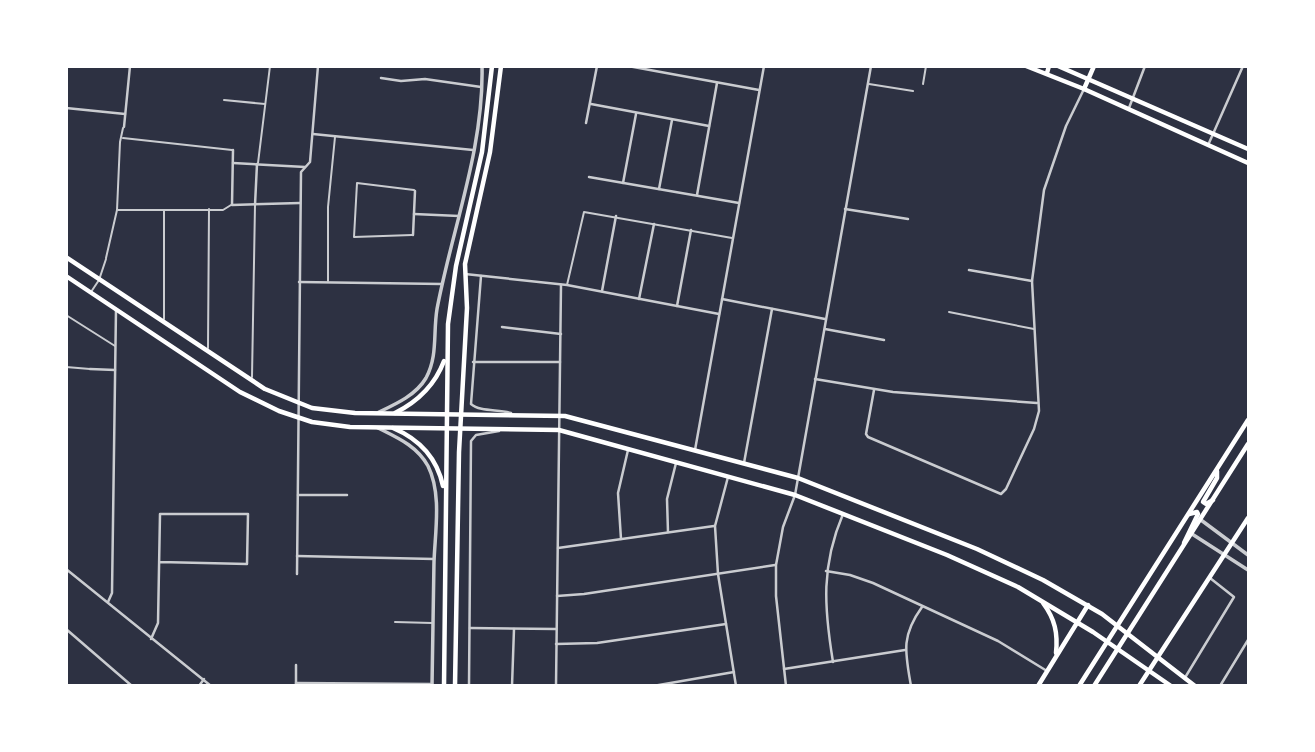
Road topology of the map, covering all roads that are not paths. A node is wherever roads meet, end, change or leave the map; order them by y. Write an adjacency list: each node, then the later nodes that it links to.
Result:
1 (130, 66): 35 (street)
2 (270, 66): 30 (street)
3 (318, 66): 40 (street)
4 (482, 66): 24 (street)
5 (491, 66): 104 (main road)
6 (501, 66): 75 (main road)
7 (597, 66): 31 (street)
8 (628, 66): 21 (street)
9 (764, 66): 26 (street)
10 (871, 66): 22 (street)
11 (926, 66): 23 (street)
12 (1026, 66): 18 (main road)
13 (1049, 66): 18 (main road)
14 (1058, 66): 20 (main road)
15 (1094, 66): 20 (main road)
16 (1145, 66): 28 (street)
17 (1243, 66): 41 (street)
18 (1047, 73): 25 (main road)
19 (381, 78): 24 (street)
20 (1089, 78): 25 (main road); 28 (main road)
21 (717, 83): 26 (street); 38 (street)
22 (868, 84): 27 (street); 63 (street)
23 (923, 84)
24 (482, 87): 47 (street)
25 (1084, 89): 33 (main road); 80 (street)
26 (760, 90): 58 (street)
27 (913, 92)
28 (1133, 98): 33 (street); 41 (main road)
29 (224, 100): 30 (street)
30 (266, 104): 50 (street)
31 (591, 104): 34 (street); 37 (street)
32 (66, 108): 35 (street)
33 (1129, 108): 44 (main road)
34 (636, 113): 36 (street); 53 (street)
35 (125, 114): 39 (street)
36 (672, 119): 38 (street); 54 (street)
37 (586, 123)
38 (709, 126): 56 (street)
39 (124, 127): 43 (street)
40 (313, 134): 42 (street); 51 (street)
41 (1213, 134): 44 (street); 45 (main road)
42 (335, 135): 47 (street); 79 (street)
43 (121, 137): 46 (street); 64 (street)
44 (1209, 145): 49 (main road)
45 (1248, 149)
46 (233, 150): 48 (street)
47 (474, 150): 66 (street)
48 (233, 163): 50 (street); 59 (street)
49 (1248, 163)
50 (257, 164): 51 (street); 60 (street)
51 (305, 167): 57 (street)
52 (589, 177): 53 (street)
53 (623, 183): 54 (street)
54 (659, 189): 56 (street)
55 (415, 191): 65 (street); 71 (street)
56 (697, 195): 58 (street)
57 (300, 203): 60 (street); 81 (street)
58 (740, 203): 72 (street)
59 (232, 205): 60 (street); 62 (street)
60 (256, 205): 111 (street)
61 (164, 208): 62 (street); 64 (street); 96 (street)
62 (209, 209): 103 (street)
63 (845, 209): 68 (street); 95 (street)
64 (117, 210): 78 (street)
65 (414, 214): 66 (street); 71 (street)
66 (459, 216): 82 (street)
67 (616, 216): 69 (street); 84 (street); 86 (street)
68 (908, 219)
69 (654, 224): 70 (street); 87 (street)
70 (691, 230): 72 (street); 89 (street)
71 (413, 235)
72 (733, 238): 88 (street)
73 (66, 257): 78 (main road)
74 (969, 270): 80 (street)
75 (465, 274): 77 (street); 118 (main road)
76 (66, 276): 85 (main road)
77 (481, 276): 83 (street); 105 (street)
78 (99, 280): 85 (street); 96 (main road)
79 (328, 281): 81 (street); 82 (street)
80 (1032, 281): 99 (street)
81 (299, 282): 113 (street)
82 (442, 284): 115 (street)
83 (561, 285): 84 (street); 100 (street)
84 (567, 285): 86 (street)
85 (91, 292): 90 (main road)
86 (602, 292): 87 (street)
87 (639, 299): 89 (street)
88 (722, 299): 91 (street); 93 (street)
89 (677, 306): 93 (street)
90 (116, 309): 102 (street); 121 (main road)
91 (772, 309): 95 (street); 133 (street)
92 (949, 312): 99 (street)
93 (719, 314): 131 (street)
94 (66, 315): 102 (street)
95 (826, 319): 98 (street)
96 (164, 323): 103 (main road)
97 (502, 327): 100 (street)
98 (825, 329): 101 (street); 110 (street)
99 (1034, 329): 114 (street)
100 (561, 334): 106 (street)
101 (884, 340)
102 (116, 347): 109 (street)
103 (208, 352): 111 (main road)
104 (447, 354): 116 (main road); 117 (main road)
105 (473, 362): 106 (street); 119 (street)
106 (560, 362): 120 (street)
107 (66, 367): 108 (street)
108 (90, 369): 109 (street)
109 (115, 370): 167 (street)
110 (815, 379): 112 (street); 136 (street)
111 (252, 382): 113 (main road)
112 (874, 390): 114 (street); 114 (street)
113 (299, 404): 115 (main road); 121 (street)
114 (1039, 404)
115 (377, 413): 116 (main road)
116 (395, 413): 117 (main road)
117 (446, 414): 118 (main road); 125 (main road)
118 (460, 414): 119 (main road); 126 (main road)
119 (515, 414): 120 (main road)
120 (559, 415): 128 (street); 131 (main road)
121 (298, 418): 123 (main road); 137 (street)
122 (1248, 420): 134 (main road)
123 (378, 428): 124 (main road); 156 (street)
124 (393, 428): 125 (main road); 140 (main road)
125 (446, 429): 126 (main road); 140 (main road)
126 (460, 429): 127 (main road); 202 (main road)
127 (506, 429): 128 (main road); 175 (street)
128 (559, 430): 130 (main road); 152 (street)
129 (1248, 444): 141 (main road)
130 (628, 449): 132 (main road); 149 (street)
131 (695, 450): 133 (main road)
132 (676, 463): 135 (main road); 147 (street)
133 (744, 463): 136 (main road)
134 (1217, 470): 141 (main road); 143 (main road)
135 (729, 477): 139 (main road); 146 (street)
136 (798, 478): 139 (street); 168 (main road)
137 (298, 495): 138 (street); 155 (street)
138 (347, 495)
139 (795, 495): 142 (main road); 158 (street)
140 (445, 499): 201 (main road)
141 (1214, 499): 145 (main road)
142 (843, 513): 161 (street); 166 (main road)
143 (1188, 514): 151 (main road); 174 (main road)
144 (1248, 518): 150 (main road)
145 (1201, 520): 148 (main road); 150 (street)
146 (715, 526): 147 (street); 163 (street)
147 (668, 532): 149 (street)
148 (1192, 534): 151 (main road); 153 (street)
149 (621, 539): 152 (street)
150 (1232, 543): 153 (main road); 154 (street)
151 (1183, 547): 179 (main road)
152 (558, 548): 165 (street)
153 (1225, 555): 160 (street); 164 (main road)
154 (1248, 555)
155 (297, 556): 156 (street); 162 (street)
156 (434, 559): 172 (street)
157 (160, 562): 157 (street); 180 (street)
158 (776, 565): 163 (street); 190 (street)
159 (66, 569): 167 (street)
160 (1248, 570)
161 (826, 571): 169 (street); 188 (street)
162 (297, 574)
163 (718, 574): 165 (street); 173 (street)
164 (1210, 578): 187 (main road); 194 (street)
165 (557, 596): 178 (street)
166 (1040, 599): 171 (main road); 186 (main road)
167 (108, 603): 180 (street)
168 (1087, 605): 171 (main road); 174 (main road)
169 (922, 607): 185 (street); 191 (street)
170 (395, 622): 172 (street)
171 (1077, 622): 182 (main road); 186 (main road)
172 (433, 623): 200 (street)
173 (726, 624): 183 (street); 193 (street)
174 (1117, 626): 179 (main road); 182 (main road)
175 (470, 628): 176 (street); 203 (street)
176 (514, 628): 178 (street); 204 (street)
177 (66, 629): 197 (street)
178 (556, 629): 183 (street)
179 (1129, 634): 184 (main road); 187 (main road)
180 (151, 639): 195 (street)
181 (1248, 640): 216 (street)
182 (1107, 642): 184 (main road); 211 (main road)
183 (556, 644): 205 (street)
184 (1119, 649): 192 (main road); 212 (main road)
185 (905, 650): 188 (street); 209 (street)
186 (1056, 657): 191 (main road)
187 (1159, 657): 192 (main road); 194 (main road)
188 (833, 662): 190 (street)
189 (296, 665): 196 (street)
190 (784, 669): 208 (street)
191 (1047, 670): 210 (main road)
192 (1150, 670): 213 (main road); 214 (main road)
193 (734, 672): 206 (street); 207 (street)
194 (1186, 676): 215 (main road)
195 (204, 679): 198 (street); 199 (street)
196 (296, 684): 200 (street)
197 (132, 685)
198 (199, 685)
199 (211, 685)
200 (432, 685)
201 (444, 685)
202 (455, 685)
203 (469, 685)
204 (512, 685)
205 (556, 685)
206 (653, 685)
207 (736, 685)
208 (786, 685)
209 (911, 685)
210 (1038, 685)
211 (1079, 685)
212 (1094, 685)
213 (1139, 685)
214 (1171, 685)
215 (1195, 685)
216 (1220, 685)

